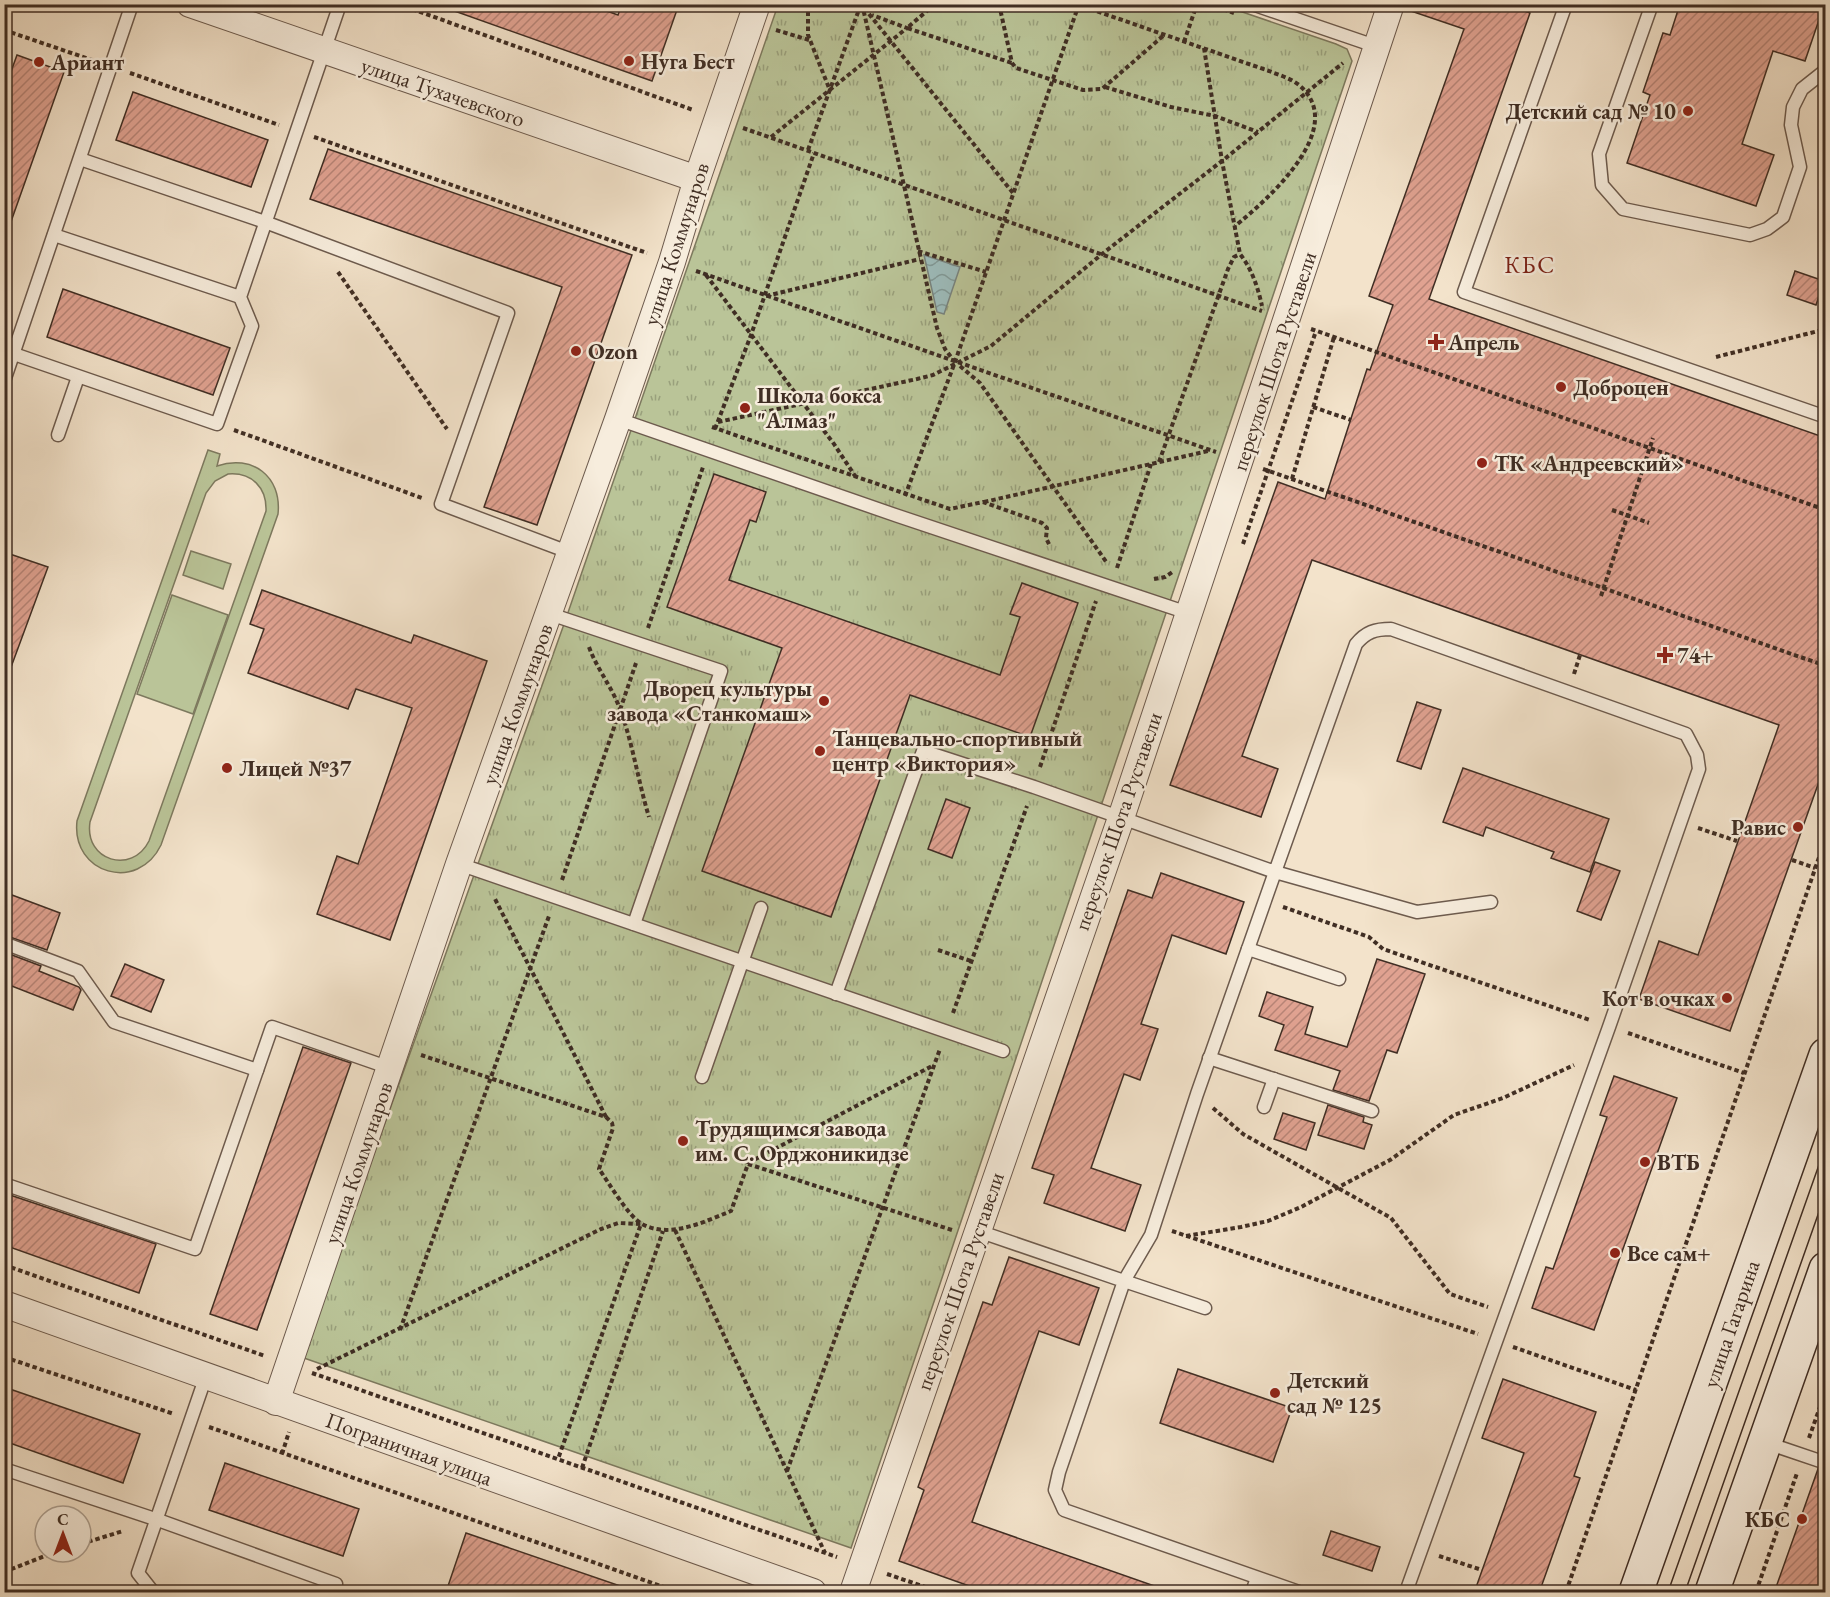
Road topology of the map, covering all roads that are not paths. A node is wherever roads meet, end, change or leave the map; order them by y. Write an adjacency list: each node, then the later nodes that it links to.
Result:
1 (132, 4): 12 (lane)
2 (190, 4): 10 (street, улица Тухачевского)
3 (340, 4): 10 (lane)
4 (757, 4): 13 (street, улица Коммунаров)
5 (1252, 4): 9 (lane)
6 (1391, 4): 9 (street, переулок Шота Руставели)
7 (1566, 4): 20 (lane)
8 (1652, 4): 11 (lane)
9 (1378, 48): 24 (street, переулок Шота Руставели)
10 (324, 51): 13 (street, улица Тухачевского); 14 (lane)
11 (1826, 70)
12 (80, 159): 14 (lane); 15 (lane)
13 (697, 179): 21 (street, улица Коммунаров)
14 (265, 222): 16 (lane); 23 (lane)
15 (54, 235): 16 (lane); 17 (lane)
16 (240, 297): 18 (lane)
17 (14, 354): 18 (lane); 19 (lane)
18 (78, 377): 22 (lane)
19 (4, 381)
20 (1826, 417)
21 (618, 419): 23 (street, улица Коммунаров); 24 (lane)
22 (58, 435)
23 (571, 552): 25 (street, улица Коммунаров)
24 (1188, 613): 26 (street, переулок Шота Руставели)
25 (550, 614): 27 (street, улица Коммунаров); 31 (lane)
26 (1120, 818): 28 (lane); 36 (lane); 47 (street, переулок Шота Руставели)
27 (459, 864): 31 (lane); 40 (street, улица Коммунаров)
28 (1275, 872): 29 (lane); 33 (lane); 66 (lane)
29 (1491, 902)
30 (761, 908): 34 (lane)
31 (634, 924): 34 (lane)
32 (4, 943): 41 (lane)
33 (1248, 949): 35 (lane); 39 (lane)
34 (743, 962): 36 (lane); 42 (lane)
35 (1339, 979)
36 (836, 994): 37 (lane)
37 (1003, 1052)
38 (1826, 1055): 67 (main road, улица Гагарина)
39 (1209, 1058): 43 (lane); 49 (lane)
40 (390, 1068): 41 (lane); 53 (street, улица Коммунаров)
41 (257, 1070): 46 (lane)
42 (702, 1077)
43 (1274, 1079): 44 (lane); 45 (lane)
44 (1264, 1107)
45 (1371, 1111)
46 (4, 1184)
47 (978, 1230): 49 (lane); 63 (street, переулок Шота Руставели)
48 (1826, 1269): 54 (main road)
49 (1124, 1281): 51 (lane); 58 (lane)
50 (4, 1304): 52 (street, Пограничная улица)
51 (1205, 1308)
52 (206, 1376): 53 (street, Пограничная улица); 57 (lane)
53 (276, 1402): 60 (street, Пограничная улица)
54 (1764, 1442): 55 (lane); 68 (main road)
55 (1826, 1463)
56 (4, 1469): 57 (lane)
57 (158, 1520): 59 (lane); 61 (lane)
58 (1257, 1578): 64 (lane); 65 (lane)
59 (336, 1584)
60 (770, 1585): 62 (street, Пограничная улица)
61 (153, 1593)
62 (813, 1593)
63 (853, 1593)
64 (1252, 1593)
65 (1299, 1593)
66 (1406, 1593)
67 (1636, 1593)
68 (1712, 1593)

